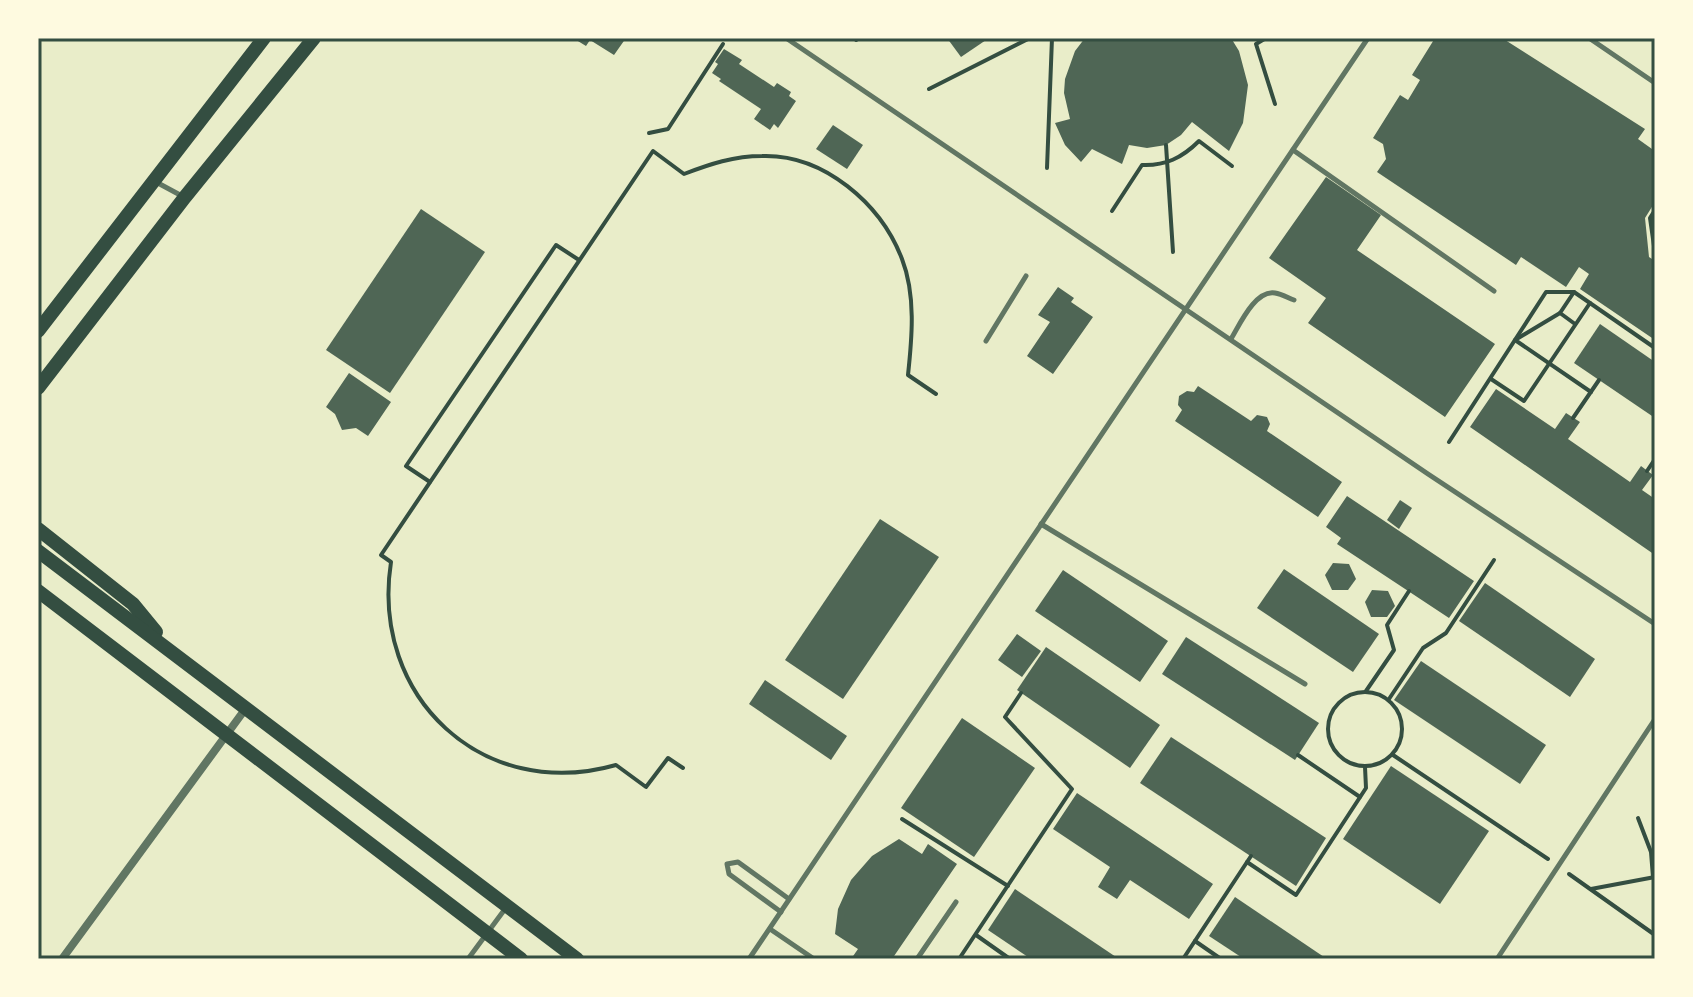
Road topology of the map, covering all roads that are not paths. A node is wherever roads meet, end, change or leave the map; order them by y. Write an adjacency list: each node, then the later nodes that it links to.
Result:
1 (264, 38): 8 (main road)
2 (314, 38): 9 (main road)
3 (786, 38): 13 (lane)
4 (1368, 38): 7 (lane)
5 (1589, 38): 6 (lane)
6 (1655, 83)
7 (1293, 150): 11 (lane); 13 (lane)
8 (155, 181): 9 (lane); 14 (main road)
9 (185, 197): 17 (main road)
10 (1026, 276): 16 (lane)
11 (1494, 291)
12 (1294, 300): 15 (lane)
13 (1186, 308): 15 (lane); 18 (lane)
14 (38, 331)
15 (1231, 339): 22 (lane)
16 (986, 341)
17 (38, 388)
18 (1041, 524): 24 (lane); 28 (lane)
19 (38, 529): 23 (main road)
20 (38, 551): 23 (main road)
21 (38, 591): 27 (main road)
22 (1655, 624)
23 (172, 651): 25 (main road)
24 (1305, 684)
25 (247, 708): 27 (street); 30 (main road)
26 (1655, 719): 41 (lane)
27 (227, 735): 33 (main road); 34 (street)
28 (789, 899): 31 (lane); 31 (lane)
29 (956, 902): 40 (lane)
30 (508, 906): 33 (lane); 37 (main road)
31 (781, 912): 32 (lane)
32 (770, 929): 38 (lane); 39 (lane)
33 (486, 933): 35 (lane); 36 (main road)
34 (62, 959)
35 (468, 959)
36 (521, 959)
37 (577, 959)
38 (749, 959)
39 (814, 959)
40 (917, 959)
41 (1497, 959)

